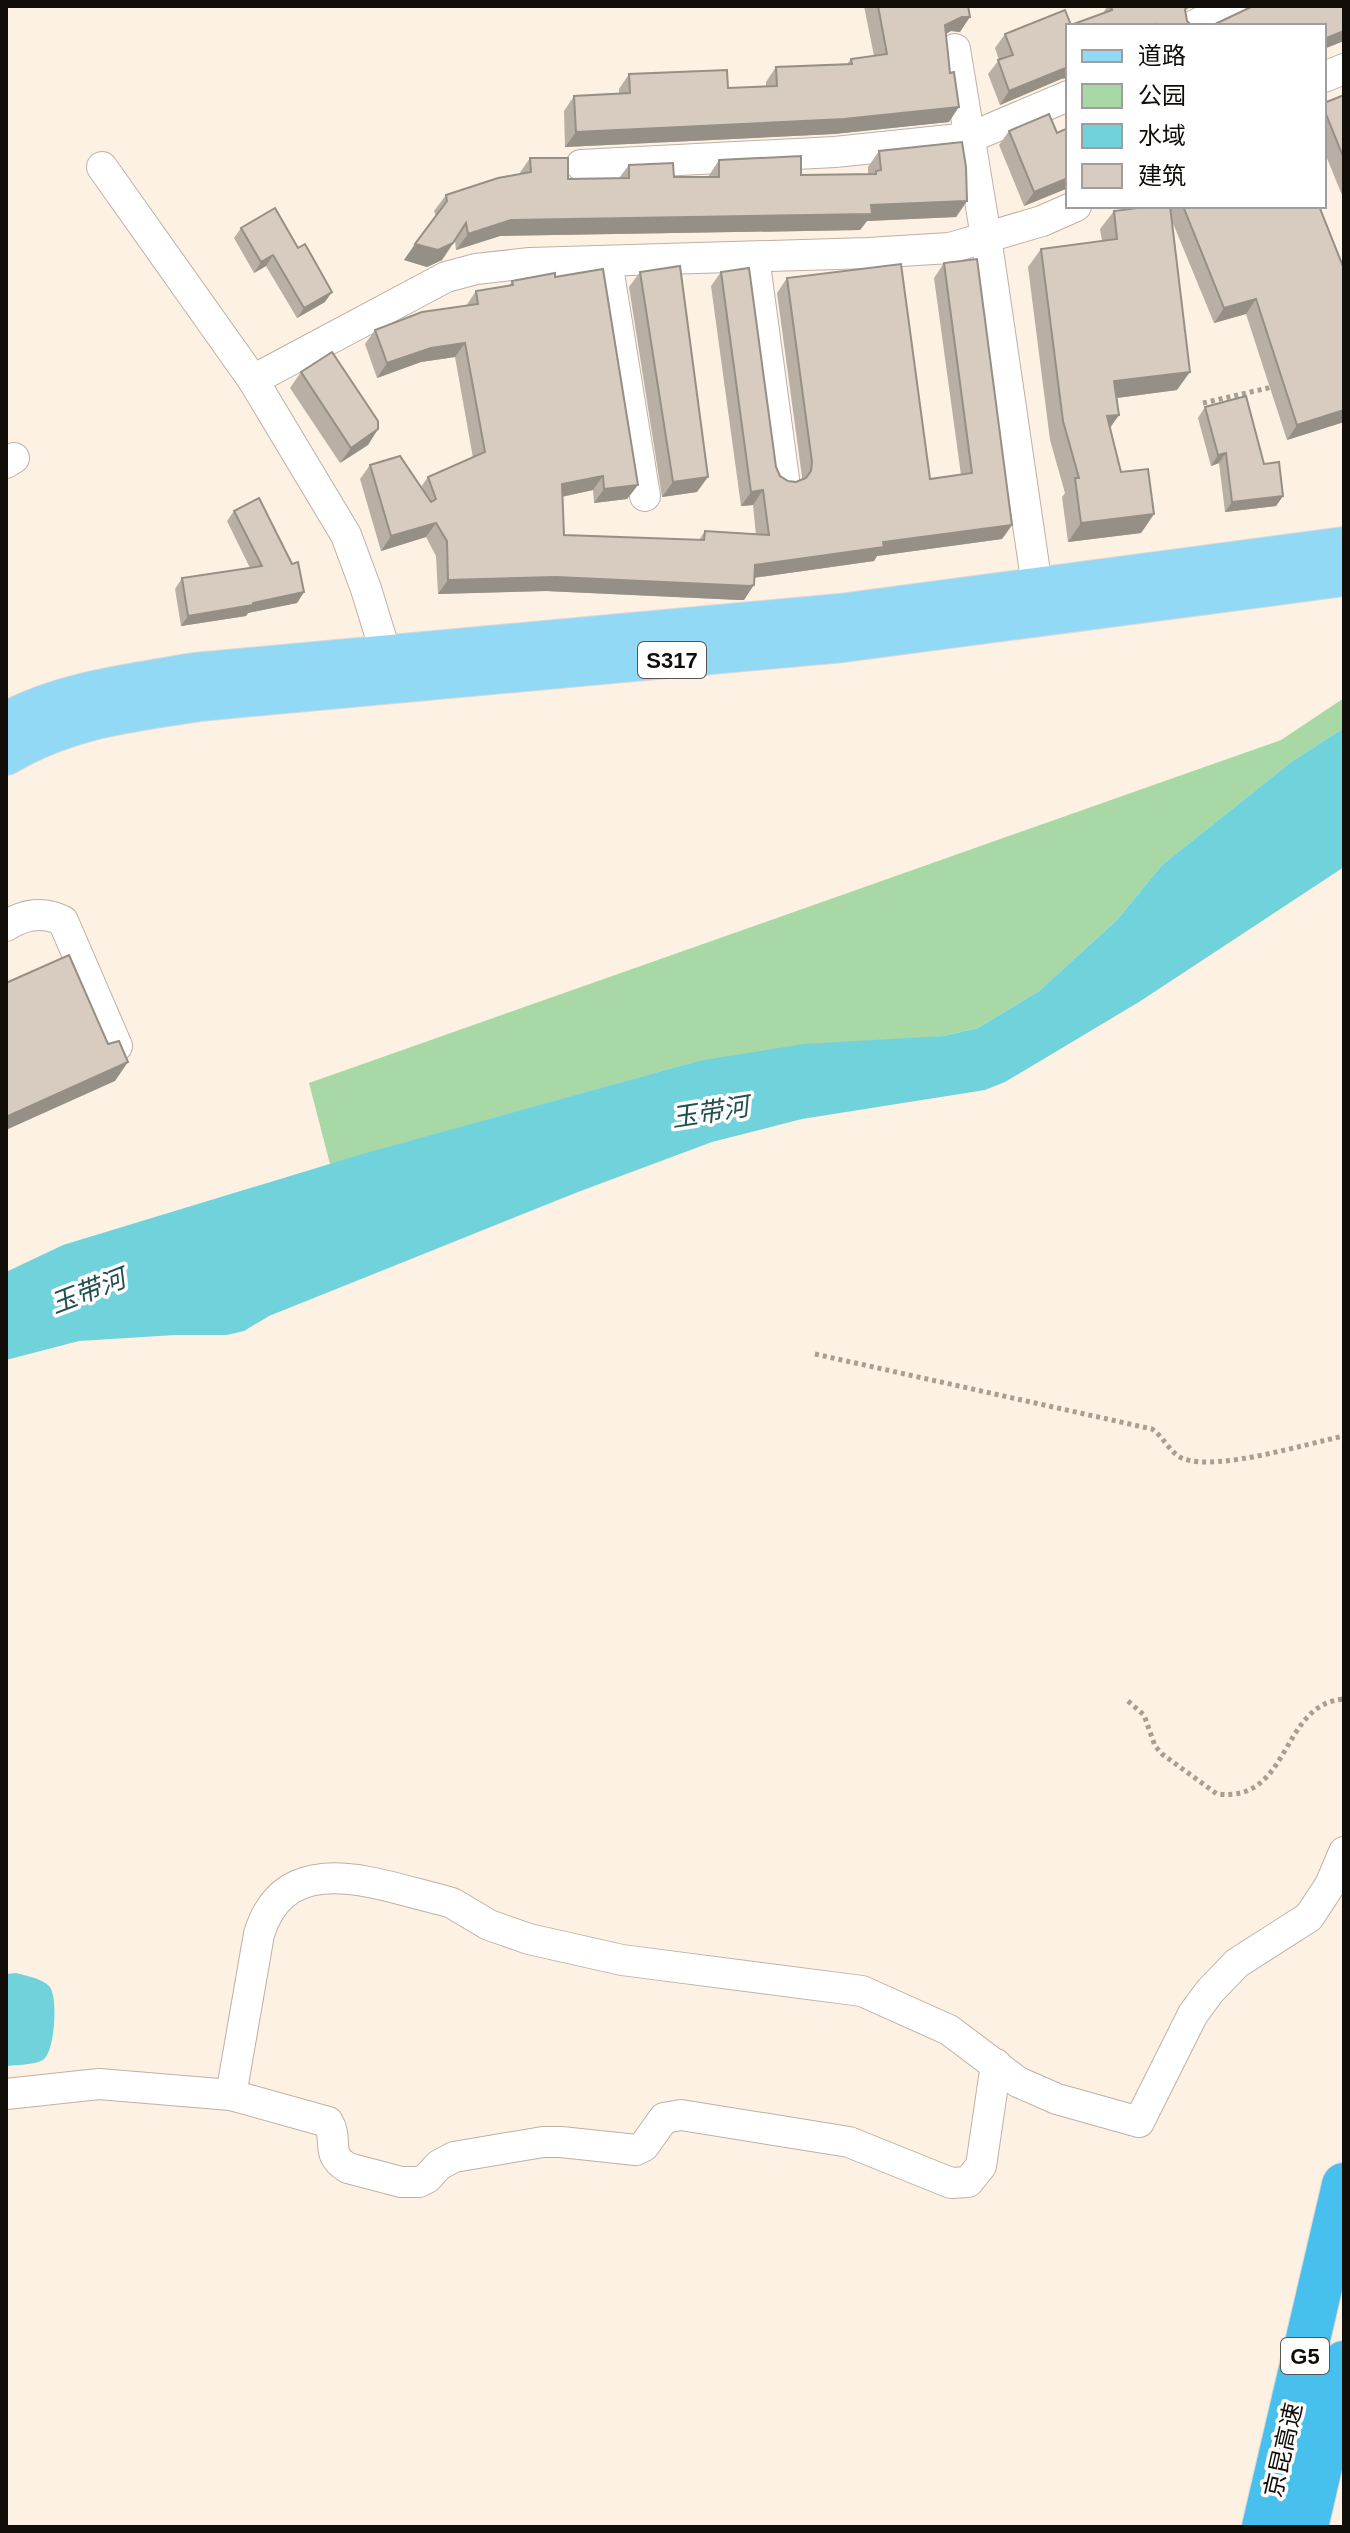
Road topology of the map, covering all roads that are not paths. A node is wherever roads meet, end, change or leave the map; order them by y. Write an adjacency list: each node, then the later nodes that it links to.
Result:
1 (1233, 6): 2 (street)
2 (1197, 24)
3 (955, 49): 5 (street)
4 (1066, 97): 5 (street)
5 (969, 138): 6 (street); 9 (street)
6 (581, 165)
7 (102, 167): 12 (street)
8 (1071, 208): 9 (street)
9 (986, 237): 10 (street); 17 (street)
10 (754, 257): 11 (street); 13 (street)
11 (607, 261): 12 (street); 14 (street)
12 (253, 380): 18 (street)
13 (784, 479)
14 (645, 496)
15 (1344, 546): 17 (main road, S317)
16 (1344, 577): 20 (main road, S317)
17 (1037, 586): 18 (main road, S317)
18 (386, 654): 19 (main road, S317)
19 (6, 721)
20 (6, 756)
21 (6, 926): 22 (street)
22 (117, 1046)
23 (1344, 1852): 24 (street)
24 (996, 2064): 26 (street); 26 (street)
25 (6, 2094): 26 (street)
26 (231, 2095)
27 (1344, 2185): 29 (highway, 京昆高速 / G5)
28 (1344, 2363): 30 (highway, 京昆高速 / G5)
29 (1264, 2527)
30 (1306, 2527)

